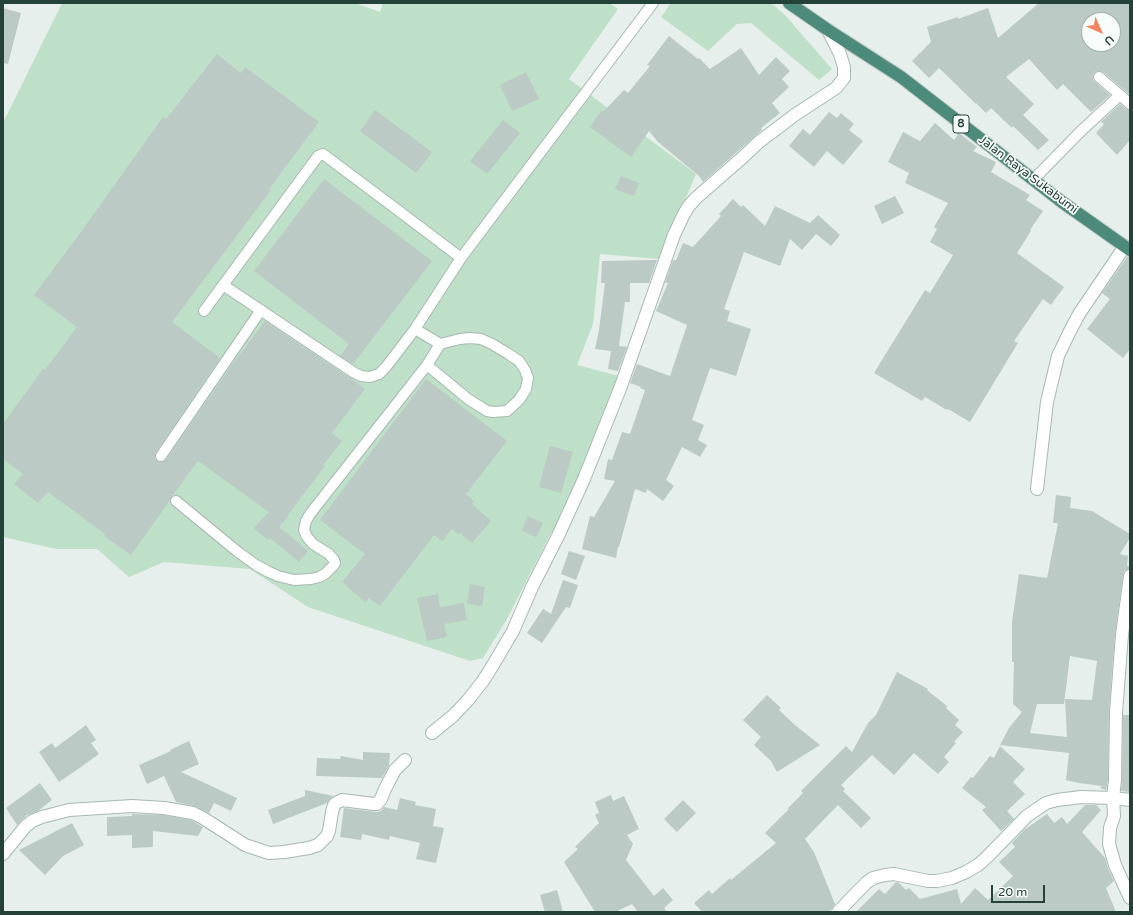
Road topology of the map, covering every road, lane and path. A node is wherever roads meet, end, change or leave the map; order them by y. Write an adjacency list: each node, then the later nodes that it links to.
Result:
1 (653, 3): 9 (lane)
2 (789, 3): 3 (highway, Jalan Raya Sukabumi / 8)
3 (828, 30): 7 (highway, Jalan Raya Sukabumi / 8); 20 (street)
4 (1099, 77): 5 (lane)
5 (1120, 95): 6 (lane); 7 (lane)
6 (1130, 104)
7 (1033, 180): 8 (highway, Jalan Raya Sukabumi / 8)
8 (1127, 248): 17 (street)
9 (460, 258): 10 (lane); 13 (lane)
10 (223, 285): 11 (lane); 12 (lane)
11 (261, 310): 13 (lane); 16 (lane)
12 (204, 311)
13 (415, 329): 14 (lane)
14 (440, 344): 15 (lane); 15 (lane)
15 (427, 365): 18 (lane)
16 (161, 456)
17 (1037, 489)
18 (176, 501)
19 (1130, 576): 22 (street)
20 (432, 733)
21 (405, 760): 24 (street)
22 (1113, 798): 23 (street); 25 (street); 26 (street)
23 (1130, 800)
24 (3, 854)
25 (1130, 898)
26 (838, 912)

